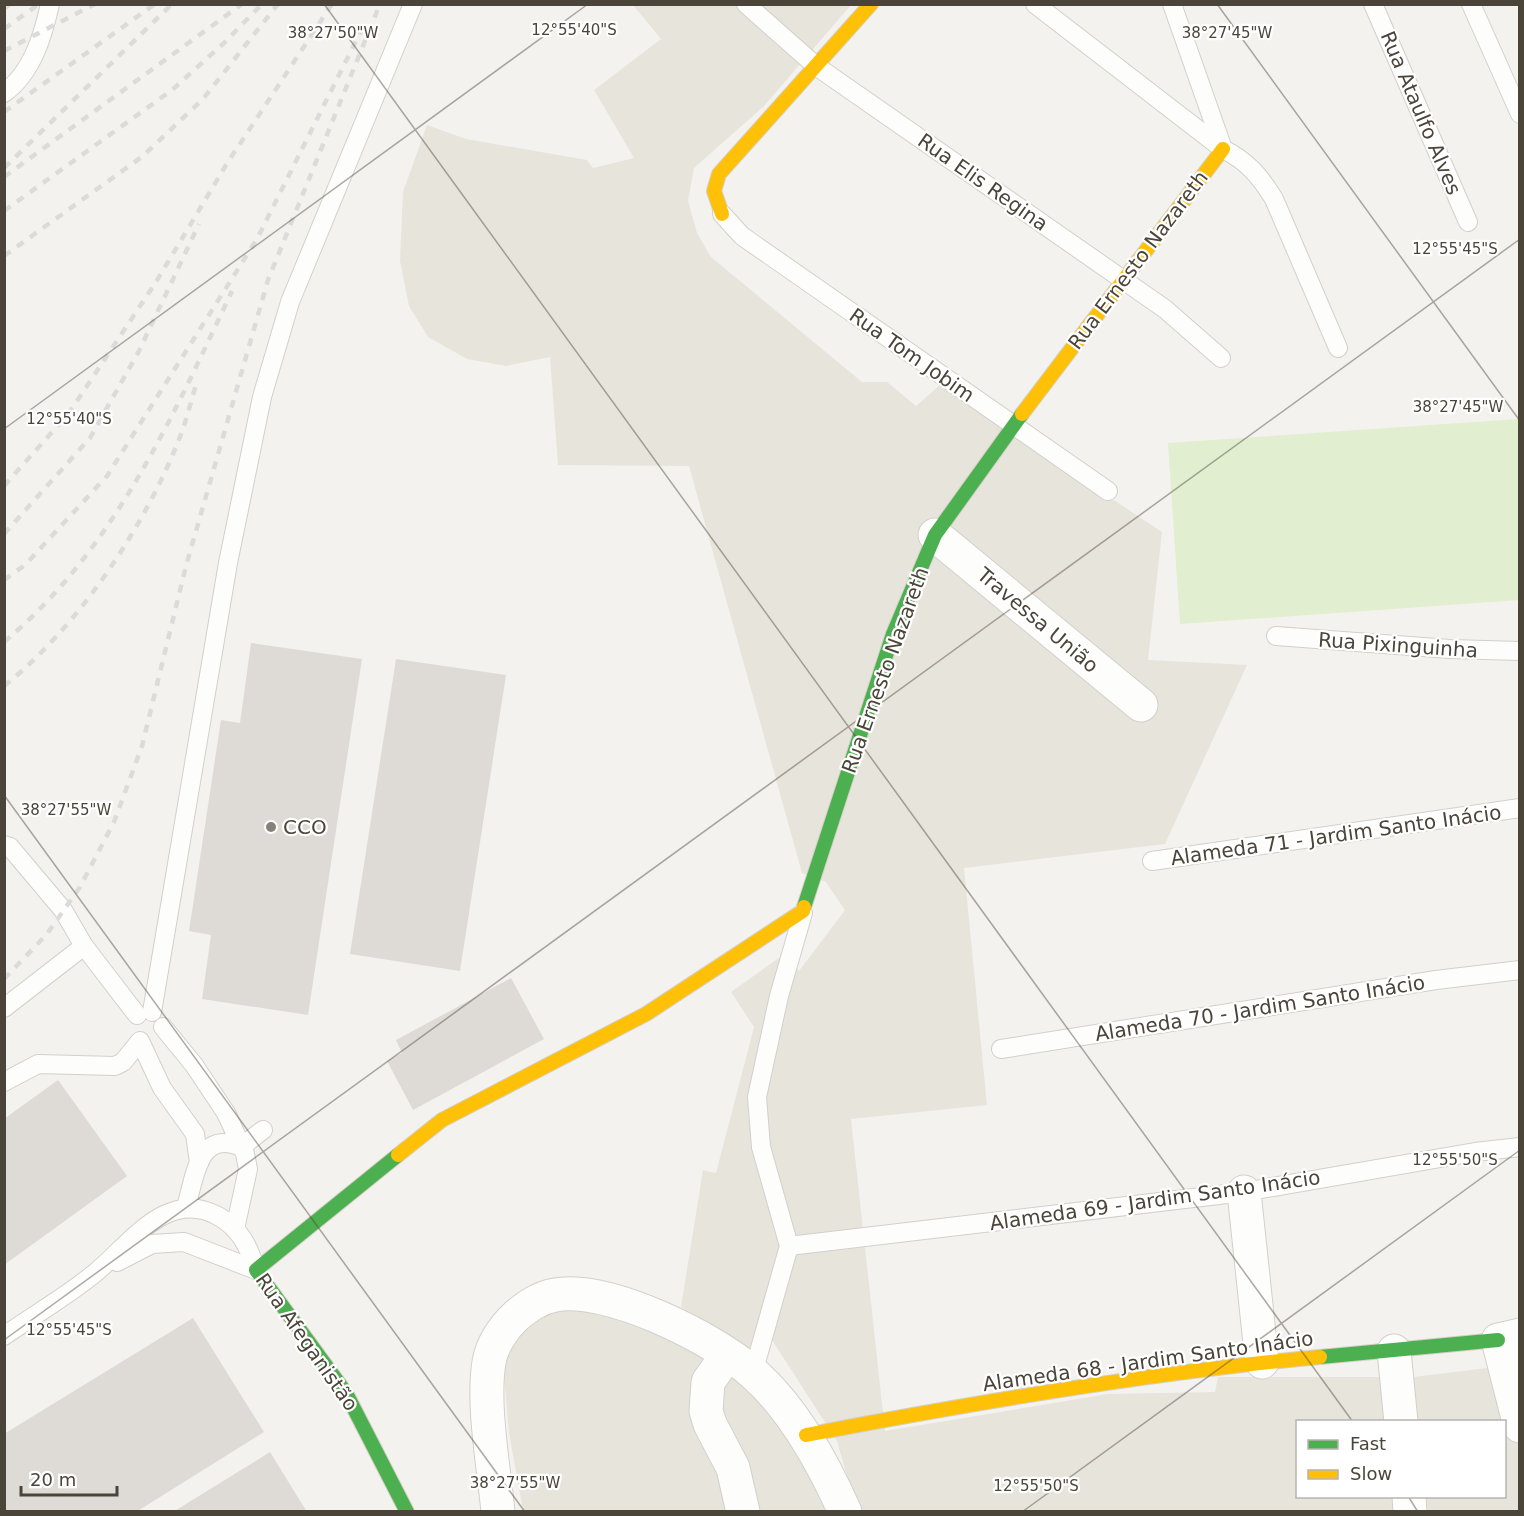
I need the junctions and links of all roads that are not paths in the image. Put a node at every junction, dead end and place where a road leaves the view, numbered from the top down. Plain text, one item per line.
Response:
1 (50, 4) edge
2 (413, 4) edge
3 (746, 4) edge
4 (871, 4) edge
5 (1035, 4) edge
6 (1172, 4) edge
7 (1373, 4) edge
8 (1471, 4) edge
9 (816, 66) junction
10 (4, 93) edge
11 (1520, 114) edge
12 (1223, 149) junction
13 (722, 214) joint
14 (1468, 222) dead end
15 (1122, 280) junction
16 (1338, 348) dead end
17 (1221, 358) dead end
18 (1013, 426) junction
19 (1108, 490) dead end
20 (935, 535) junction
21 (1276, 636) dead end
22 (1520, 651) edge
23 (1141, 705) dead end
24 (1520, 808) edge
25 (4, 845) edge
26 (1152, 861) dead end
27 (803, 911) junction
28 (84, 946) junction
29 (1520, 970) edge
30 (4, 1008) edge
31 (144, 1014) junction
32 (163, 1027) junction
33 (140, 1041) junction
34 (1001, 1049) dead end
35 (4, 1082) edge
36 (263, 1130) dead end
37 (241, 1147) junction
38 (1520, 1147) edge
39 (199, 1162) junction
40 (1244, 1192) junction
41 (186, 1207) junction
42 (236, 1229) junction
43 (789, 1246) junction
44 (256, 1270) junction
45 (94, 1273) junction
46 (4, 1335) edge
47 (1509, 1337) edge
48 (1394, 1351) junction
49 (727, 1355) junction
50 (1262, 1362) junction
51 (753, 1373) junction
52 (1401, 1420) edge
53 (1520, 1426) edge
54 (806, 1435) junction
55 (407, 1512) edge
56 (498, 1512) edge
57 (742, 1512) edge
58 (845, 1512) edge

1 - 10 lane
2 - 31 lane
3 - 9 lane, Rua Elis Regina
4 - 9 street
5 - 12 lane
6 - 12 lane
7 - 14 lane, Rua Ataulfo Alves
8 - 11 lane
9 - 13 street
9 - 15 lane, Rua Elis Regina
12 - 15 street, Rua Ernesto Nazareth
12 - 16 lane
13 - 18 lane, Rua Tom Jobim
15 - 17 lane, Rua Elis Regina
15 - 18 street, Rua Ernesto Nazareth
18 - 19 lane, Rua Tom Jobim
18 - 20 street, Rua Ernesto Nazareth
20 - 23 street, Travessa União
20 - 27 street, Rua Ernesto Nazareth
21 - 22 lane, Rua Pixinguinha
24 - 26 lane, Alameda 71 - Jardim Santo Inácio
25 - 28 lane
27 - 43 lane, Rua Ernesto Nazareth
27 - 44 street
28 - 30 lane
28 - 31 lane
29 - 34 lane, Alameda 70 - Jardim Santo Inácio
31 - 32 lane
31 - 33 lane
32 - 33 lane
32 - 37 lane
33 - 35 lane
33 - 39 lane
36 - 37 lane
37 - 39 lane
37 - 42 lane
38 - 40 lane, Alameda 69 - Jardim Santo Inácio
39 - 41 lane
40 - 43 lane, Alameda 69 - Jardim Santo Inácio
40 - 50 street
41 - 42 lane, Rua Afeganistão
41 - 45 lane
42 - 44 lane, Rua Afeganistão
43 - 51 lane
44 - 45 lane
44 - 55 street, Rua Afeganistão
45 - 46 lane
47 - 48 street, Alameda 68 - Jardim Santo Inácio
47 - 53 street
48 - 50 street, Alameda 68 - Jardim Santo Inácio
48 - 52 street
49 - 51 street
49 - 56 street
49 - 57 street
50 - 54 street, Alameda 68 - Jardim Santo Inácio
51 - 54 street
54 - 58 street

